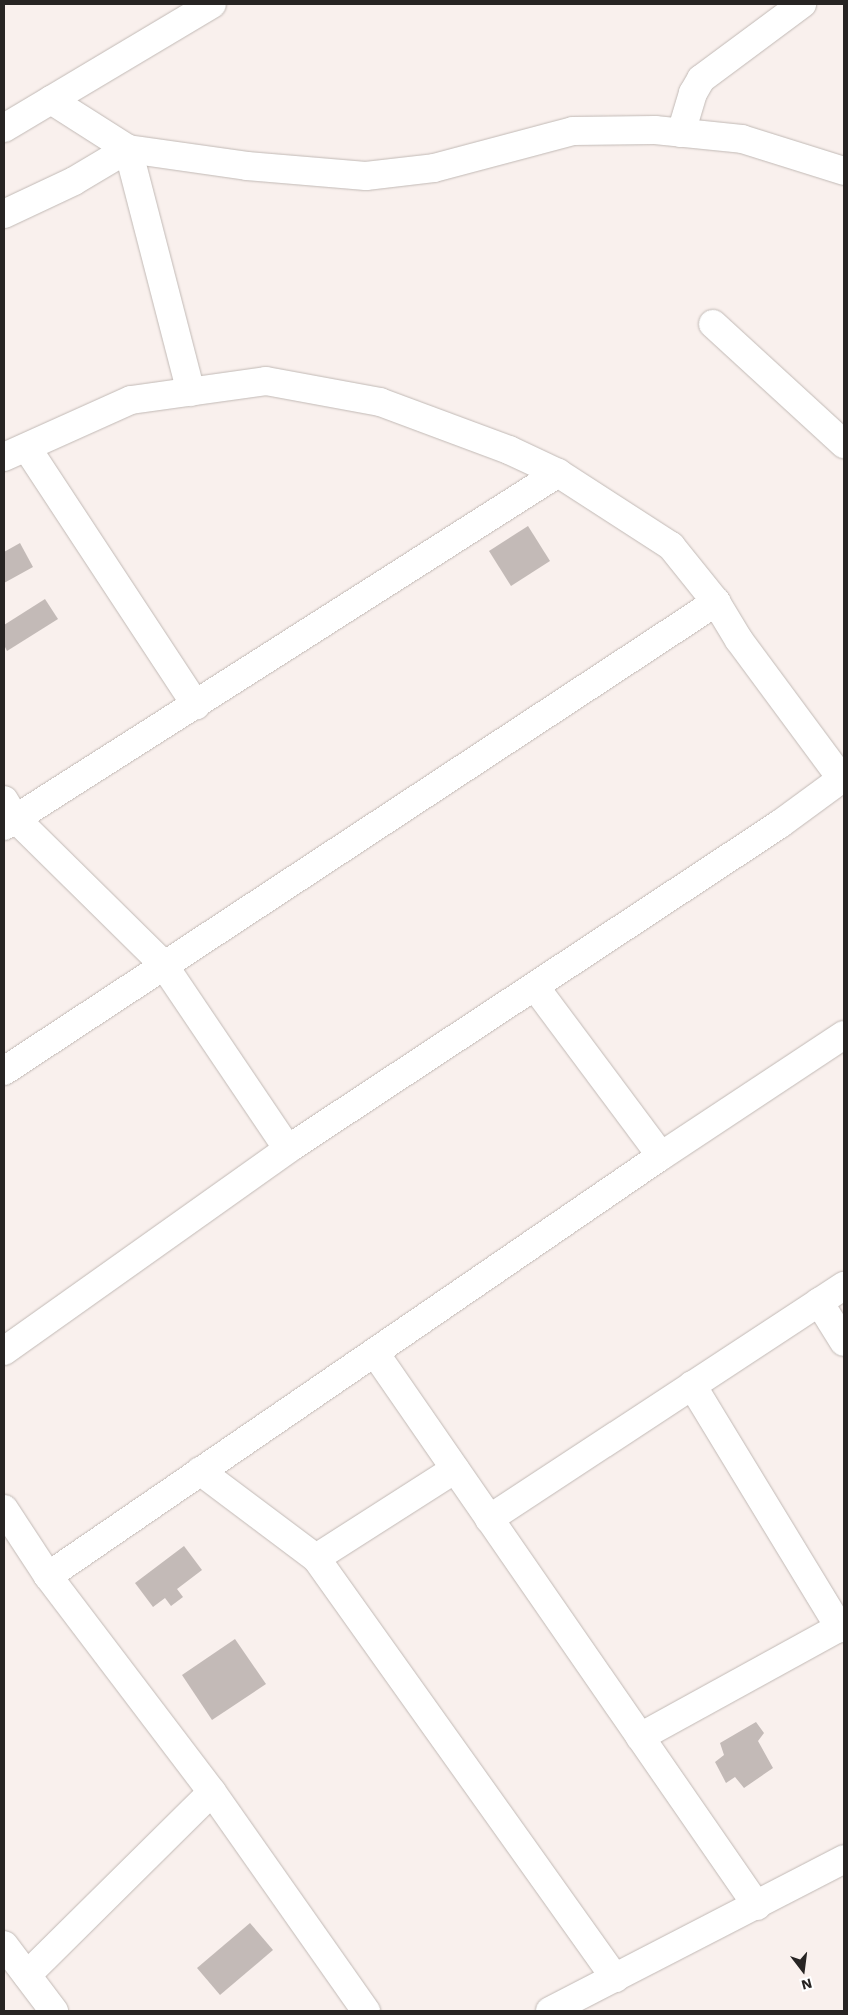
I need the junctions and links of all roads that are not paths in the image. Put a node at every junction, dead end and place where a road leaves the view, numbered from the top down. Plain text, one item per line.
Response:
1 (212, 4) edge
2 (802, 4) edge
3 (51, 100) junction
4 (4, 128) edge
5 (681, 133) junction
6 (128, 149) junction
7 (844, 171) edge
8 (4, 214) edge
9 (713, 324) dead end
10 (191, 392) junction
11 (844, 444) edge
12 (15, 453) edge
13 (558, 473) junction
14 (716, 602) junction
15 (196, 705) junction
16 (843, 778) edge
17 (8, 815) edge
18 (163, 964) junction
19 (536, 988) junction
20 (844, 1035) edge
21 (4, 1071) edge
22 (288, 1149) junction
23 (661, 1156) junction
24 (844, 1286) edge
25 (819, 1302) junction
26 (844, 1342) edge
27 (4, 1351) edge
28 (374, 1353) junction
29 (692, 1386) junction
30 (455, 1469) junction
31 (200, 1471) junction
32 (4, 1509) edge
33 (490, 1519) junction
34 (316, 1558) junction
35 (48, 1576) junction
36 (842, 1626) edge
37 (640, 1737) junction
38 (212, 1792) junction
39 (844, 1859) edge
40 (757, 1906) junction
41 (4, 1945) edge
42 (27, 1975) junction
43 (615, 1978) junction
44 (54, 2011) edge
45 (366, 2011) edge
46 (550, 2011) edge

1 - 3 street
2 - 5 street
3 - 4 street
3 - 6 street
5 - 6 street
5 - 7 street
6 - 8 street
6 - 10 street
9 - 11 street
10 - 12 street
10 - 13 street
12 - 15 street
13 - 14 street
13 - 15 street
14 - 16 street
14 - 18 street
15 - 17 street
16 - 19 street
17 - 18 street
18 - 21 street
18 - 22 street
19 - 22 street
19 - 23 street
20 - 23 street
22 - 27 street
23 - 28 street
24 - 25 street
25 - 26 street
25 - 29 street
28 - 30 street
28 - 31 street
29 - 33 street
29 - 36 street
30 - 33 street
30 - 34 street
31 - 34 street
31 - 35 street
32 - 35 street
33 - 37 street
34 - 43 street
35 - 38 street
36 - 37 street
37 - 40 street
38 - 42 street
38 - 45 street
39 - 40 street
40 - 43 street
41 - 42 street
42 - 44 street
43 - 46 street

